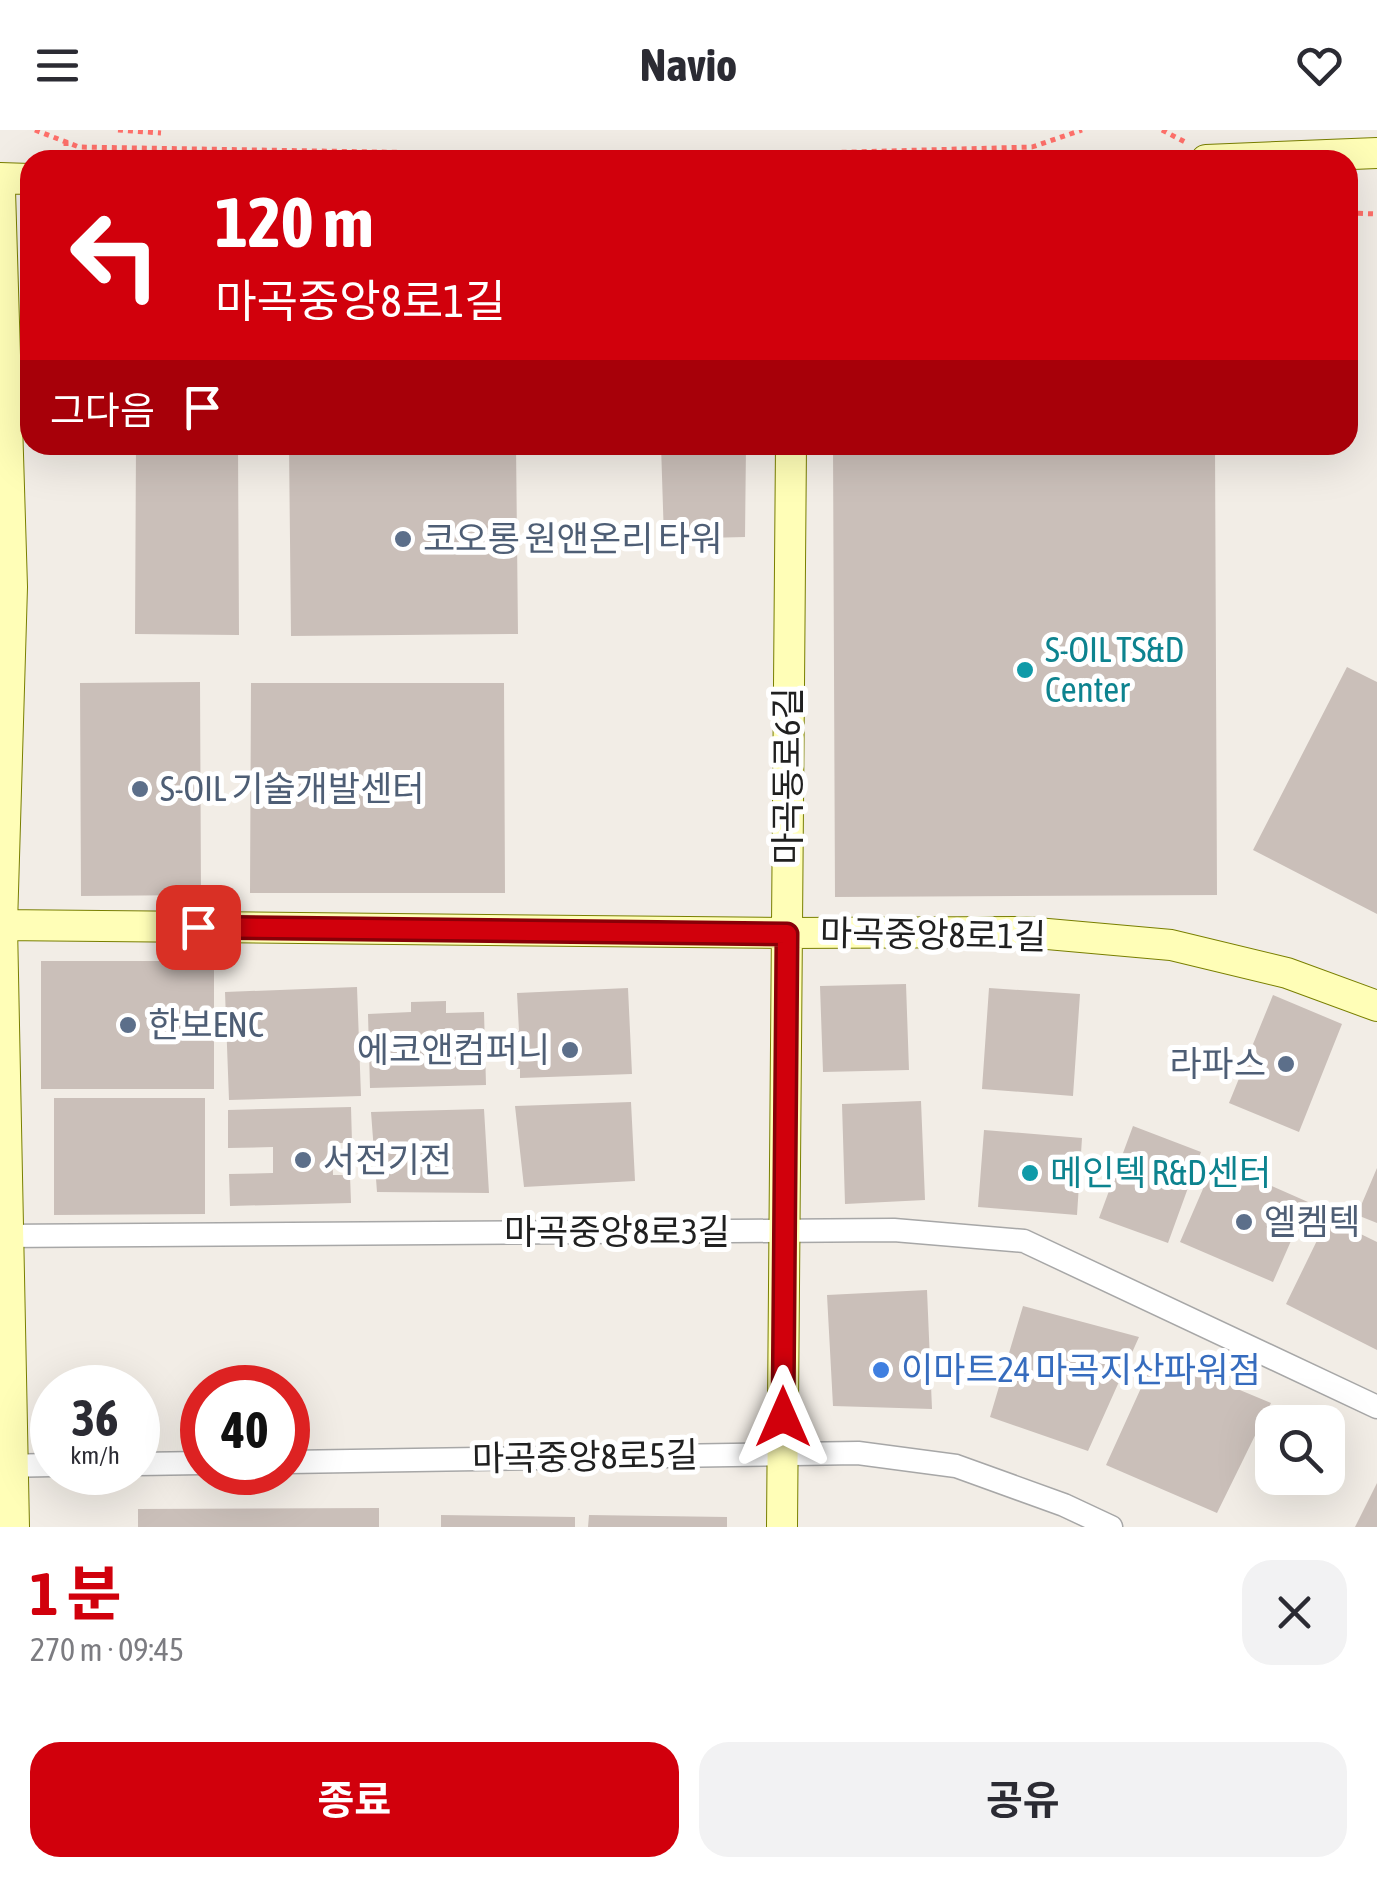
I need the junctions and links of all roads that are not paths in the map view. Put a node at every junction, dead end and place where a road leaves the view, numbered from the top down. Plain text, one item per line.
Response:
1 (0, 190) edge
2 (791, 455) edge
3 (1, 925) edge
4 (787, 934) junction
5 (1377, 1006) edge
6 (784, 1231) junction
7 (5, 1236) edge
8 (1377, 1407) edge
9 (783, 1454) junction
10 (310, 1462) edge
11 (7, 1466) edge
12 (14, 1527) edge
13 (782, 1527) edge
14 (1110, 1527) edge

1 - 3 street
2 - 4 street, 마곡동로6길
3 - 4 street, 마곡중앙8로1길
3 - 7 street
4 - 5 street, 마곡중앙8로1길
4 - 6 street, 마곡동로6길
6 - 7 street, 마곡중앙8로3길
6 - 8 street, 마곡중앙8로3길
6 - 9 street, 마곡동로6길
7 - 11 street
9 - 10 street, 마곡중앙8로5길
9 - 13 street, 마곡동로6길
9 - 14 street, 마곡중앙8로5길
11 - 12 street

